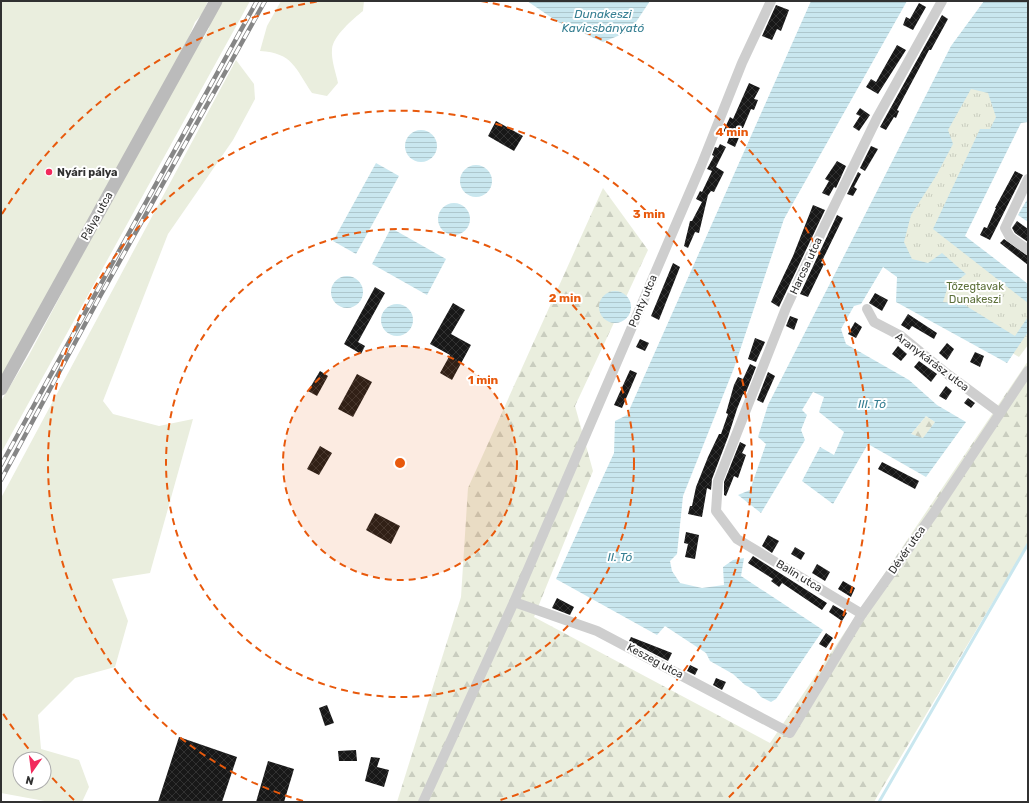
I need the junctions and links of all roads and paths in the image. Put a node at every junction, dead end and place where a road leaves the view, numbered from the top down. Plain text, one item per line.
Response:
1 (216, 1) edge
2 (772, 1) edge
3 (942, 1) edge
4 (1028, 179) edge
5 (1028, 250) edge
6 (867, 309) dead end
7 (1028, 370) edge
8 (1, 389) edge
9 (1000, 413) junction
10 (737, 539) joint
11 (514, 602) junction
12 (862, 614) junction
13 (790, 733) joint
14 (423, 802) edge

1 - 8 street, Pálya utca
2 - 11 street, Ponty utca
3 - 10 street, Harcsa utca
4 - 5 street
6 - 9 street, Aranykárász utca
7 - 9 street, Dévér utca
9 - 12 street, Dévér utca
10 - 12 street, Balin utca
11 - 13 street, Keszeg utca
11 - 14 street, Ponty utca
12 - 13 street, Dévér utca

